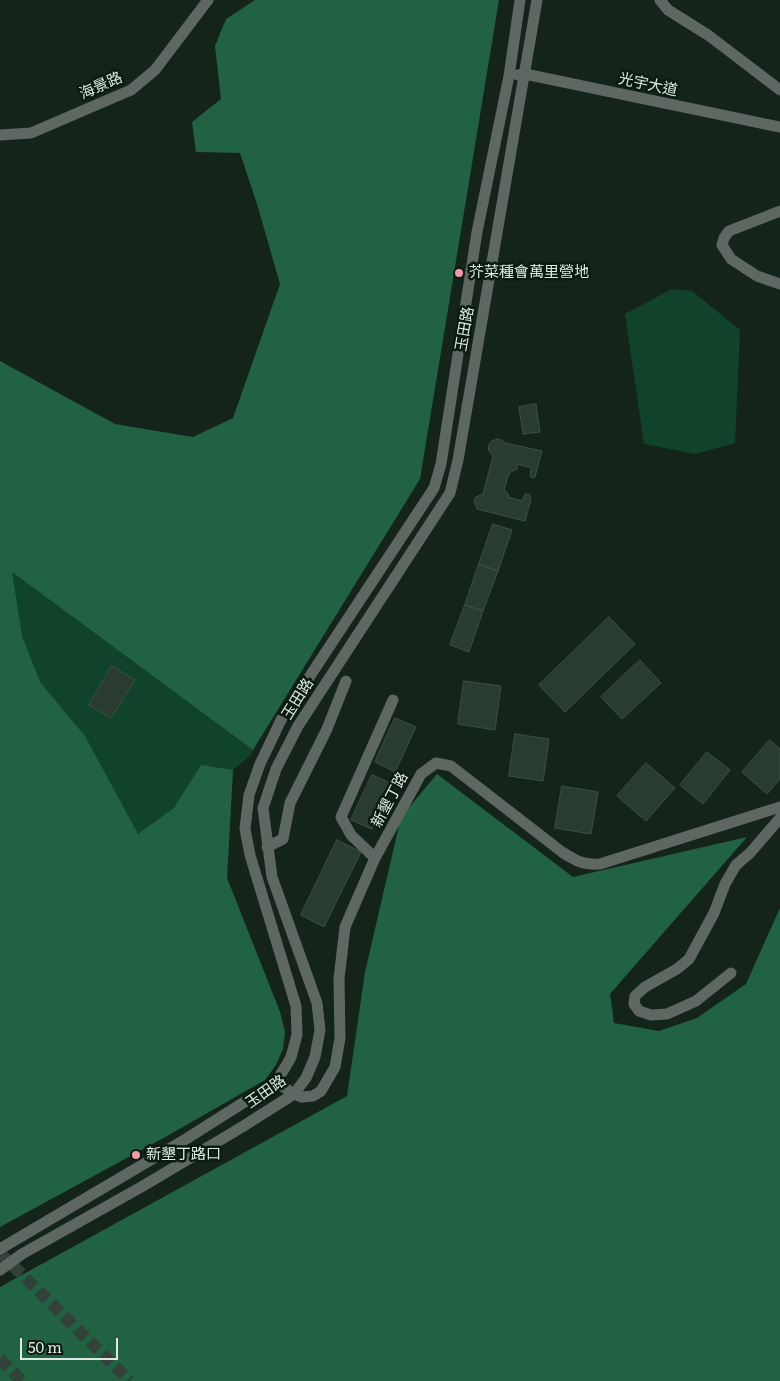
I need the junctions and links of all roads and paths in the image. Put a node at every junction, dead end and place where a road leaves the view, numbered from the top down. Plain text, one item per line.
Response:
1 (208, 0) edge
2 (520, 0) edge
3 (537, 0) edge
4 (660, 0) edge
5 (525, 74) junction
6 (509, 76) junction
7 (780, 90) edge
8 (780, 127) edge
9 (0, 135) edge
10 (780, 211) edge
11 (780, 284) edge
12 (346, 681) dead end
13 (393, 700) dead end
14 (780, 807) edge
15 (780, 818) edge
16 (267, 847) junction
17 (376, 858) junction
18 (731, 973) dead end
19 (276, 1082) junction
20 (294, 1094) junction
21 (0, 1250) edge
22 (0, 1270) edge

1 - 9 street, 海景路
2 - 6 street, 玉田路
3 - 5 street, 玉田路
4 - 7 street
5 - 6 street, 光宇大道
5 - 8 street, 光宇大道
5 - 16 street, 玉田路
6 - 19 street, 玉田路
10 - 11 street
12 - 16 street
13 - 17 street
14 - 17 street, 新墾丁路
15 - 18 street
16 - 20 street, 玉田路
17 - 20 street, 新墾丁路
19 - 20 street
19 - 21 street, 玉田路
20 - 22 street, 玉田路

